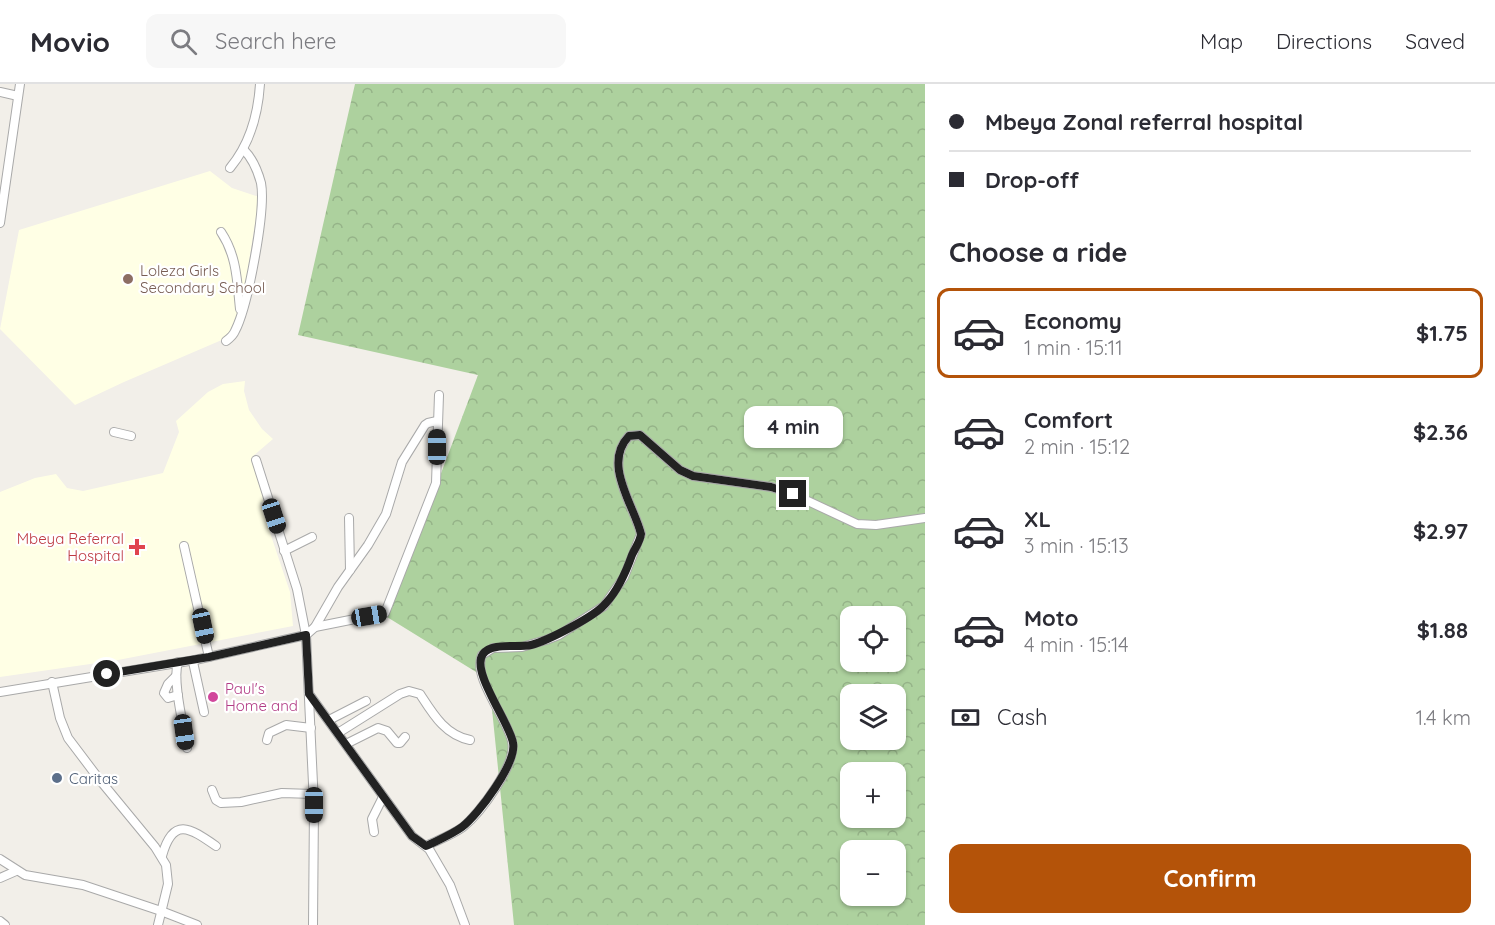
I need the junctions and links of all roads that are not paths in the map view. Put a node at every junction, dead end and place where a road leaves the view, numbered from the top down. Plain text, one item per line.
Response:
1 (20, 84) edge
2 (260, 84) edge
3 (0, 92) edge
4 (18, 96) junction
5 (244, 150) junction
6 (230, 168) dead end
7 (0, 218) edge
8 (221, 232) dead end
9 (241, 315) junction
10 (226, 341) dead end
11 (439, 395) dead end
12 (438, 421) junction
13 (114, 432) dead end
14 (131, 436) dead end
15 (256, 460) dead end
16 (349, 518) dead end
17 (925, 518) edge
18 (312, 537) dead end
19 (184, 546) dead end
20 (284, 551) junction
21 (350, 570) junction
22 (315, 627) junction
23 (306, 635) junction
24 (209, 657) junction
25 (195, 660) junction
26 (178, 662) junction
27 (176, 676) junction
28 (52, 682) junction
29 (0, 692) edge
30 (309, 694) junction
31 (178, 695) junction
32 (366, 701) dead end
33 (204, 712) dead end
34 (327, 717) junction
35 (311, 727) junction
36 (338, 733) junction
37 (405, 737) dead end
38 (267, 740) dead end
39 (470, 740) dead end
40 (346, 744) junction
41 (187, 748) dead end
42 (212, 790) dead end
43 (313, 794) junction
44 (383, 797) junction
45 (374, 832) dead end
46 (216, 846) dead end
47 (426, 846) junction
48 (162, 856) junction
49 (0, 859) edge
50 (16, 871) junction
51 (0, 878) edge
52 (161, 910) junction
53 (0, 921) edge
54 (5, 925) edge
55 (158, 925) edge
56 (197, 925) edge
57 (314, 925) edge
58 (465, 925) edge

1 - 4 street
2 - 5 street
3 - 4 street
4 - 7 street
5 - 6 street
5 - 9 street
8 - 9 street
9 - 10 street
11 - 12 street
12 - 21 street
12 - 22 street
13 - 14 street
15 - 20 street
16 - 21 street
17 - 47 street
18 - 20 street
19 - 24 street
20 - 23 street
21 - 22 street
22 - 23 street
23 - 24 street
23 - 30 street
24 - 25 street
25 - 26 street
25 - 33 street
26 - 27 street
26 - 28 street
27 - 31 street
27 - 31 street
28 - 29 street
28 - 48 street
30 - 34 street
30 - 35 street
31 - 41 street
32 - 34 street
34 - 35 street
34 - 36 street
35 - 38 street
35 - 43 street
36 - 39 street
36 - 40 street
37 - 40 street
40 - 44 street
42 - 43 street
43 - 57 street
44 - 45 street
44 - 47 street
46 - 48 street
47 - 58 street
48 - 52 street
49 - 50 street
50 - 51 street
50 - 52 street
52 - 55 street
52 - 56 street
53 - 54 street

